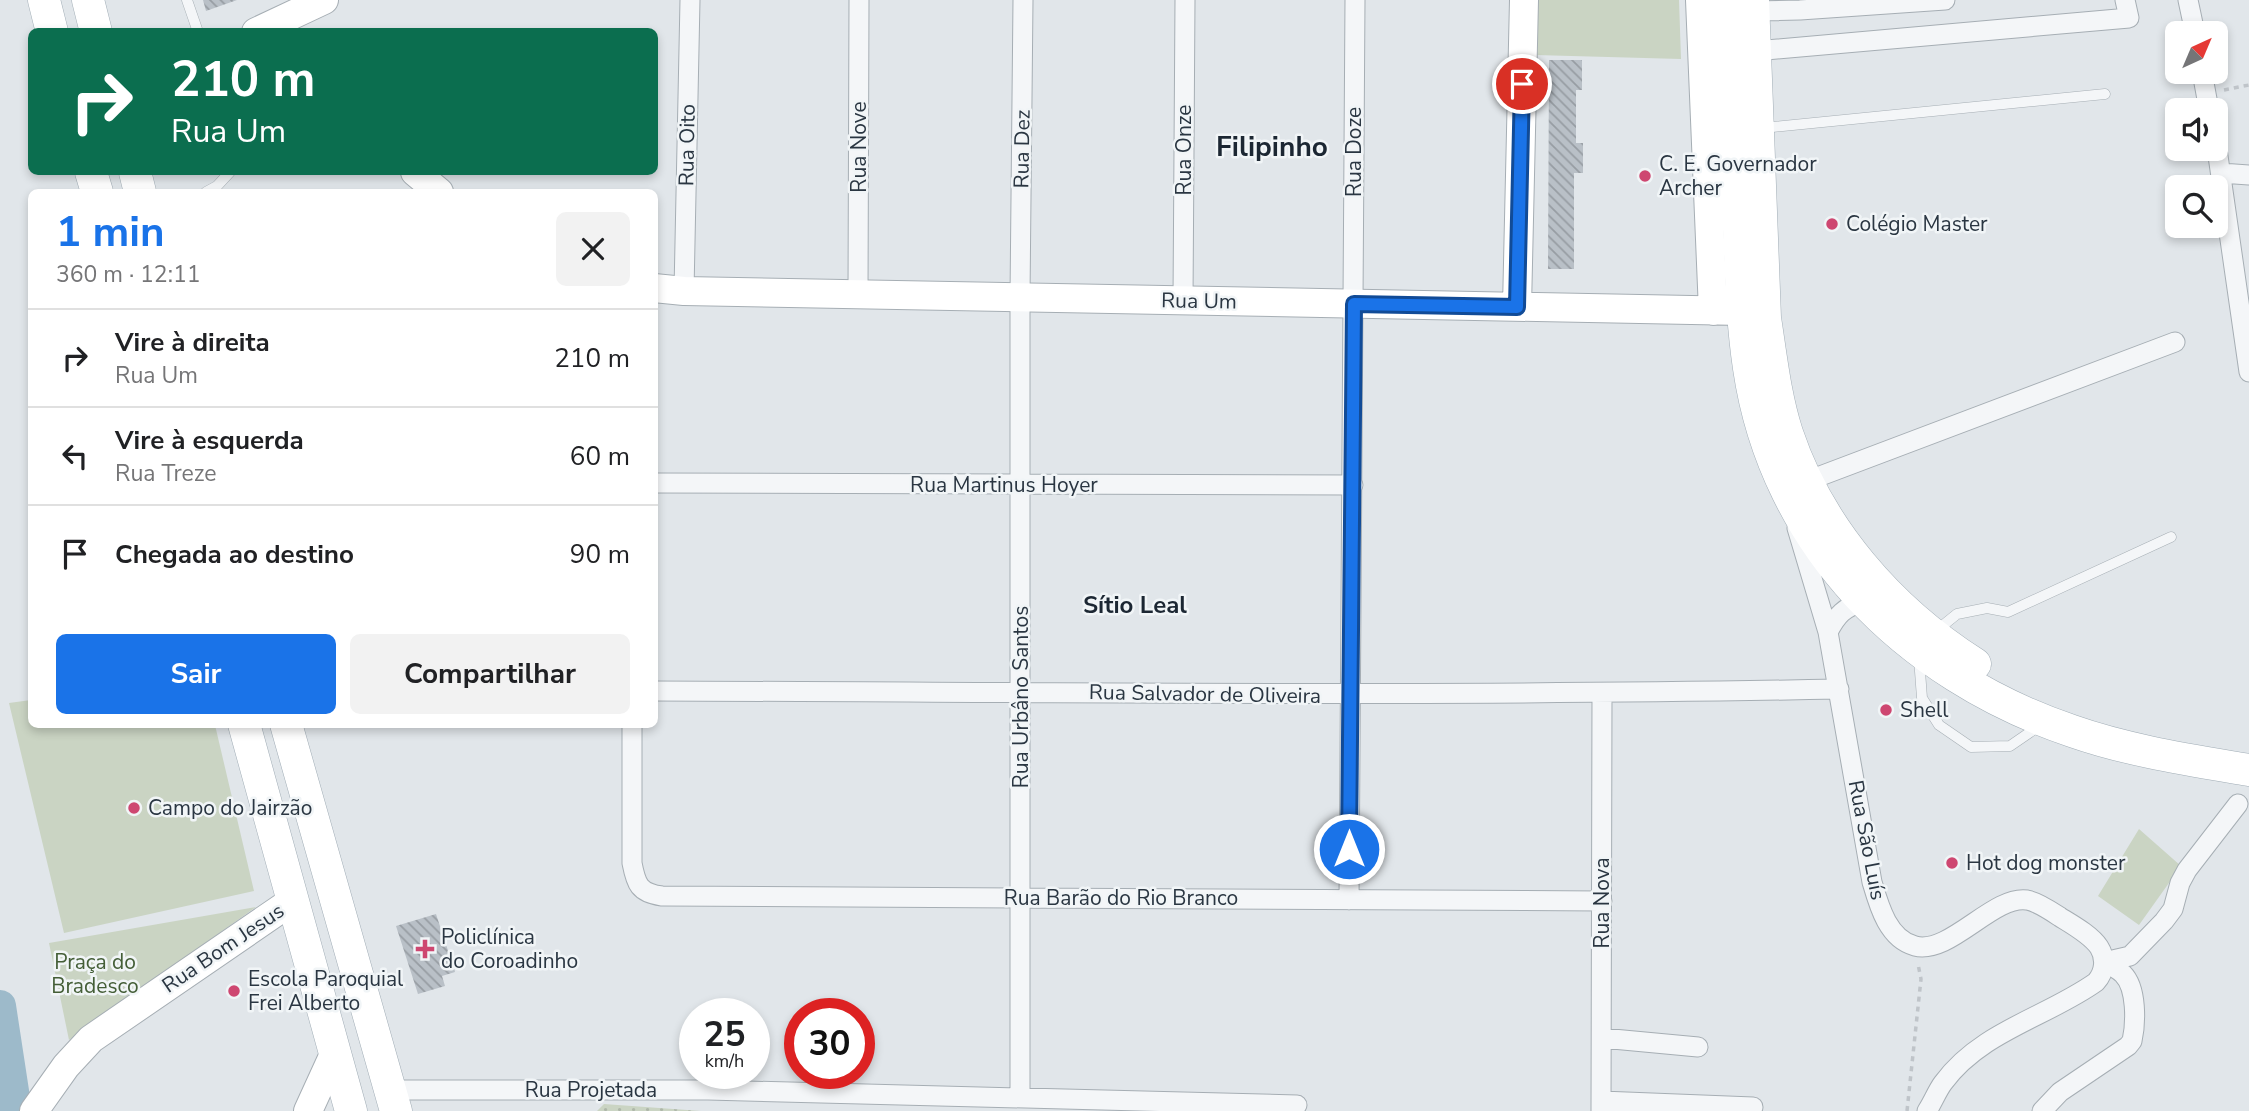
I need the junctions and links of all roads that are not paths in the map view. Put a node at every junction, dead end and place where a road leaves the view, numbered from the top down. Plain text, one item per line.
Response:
1 (44, 0) edge
2 (88, 0) edge
3 (187, 0) edge
4 (324, 0) edge
5 (690, 0) edge
6 (859, 0) edge
7 (1023, 0) edge
8 (1185, 0) edge
9 (1355, 0) edge
10 (1524, 0) edge
11 (1700, 0) edge
12 (1945, 0) edge
13 (2125, 0) edge
14 (2188, 0) edge
15 (1744, 4) edge
16 (2192, 21) edge
17 (51, 28) edge
18 (95, 28) edge
19 (197, 28) edge
20 (270, 28) edge
21 (1755, 51) junction
22 (2105, 94) dead end
23 (1758, 128) junction
24 (2219, 161) edge
25 (2221, 173) junction
26 (419, 175) edge
27 (2249, 175) edge
28 (435, 189) edge
29 (658, 288) edge
30 (684, 291) junction
31 (858, 294) junction
32 (1020, 297) junction
33 (1183, 300) junction
34 (1354, 304) junction
35 (1517, 307) junction
36 (1728, 311) junction
37 (2175, 342) dead end
38 (2249, 372) edge
39 (658, 483) edge
40 (1796, 484) junction
41 (1022, 485) junction
42 (1353, 485) junction
43 (2171, 537) dead end
44 (1863, 602) junction
45 (1828, 632) junction
46 (1925, 642) junction
47 (1839, 689) junction
48 (658, 691) edge
49 (1020, 692) junction
50 (1602, 694) junction
51 (1349, 695) junction
52 (2045, 721) junction
53 (287, 728) edge
54 (632, 728) edge
55 (247, 734) edge
56 (2249, 748) edge
57 (2249, 770) edge
58 (2238, 804) dead end
59 (312, 819) junction
60 (1021, 898) junction
61 (1349, 900) junction
62 (292, 901) junction
63 (1602, 901) junction
64 (2104, 962) junction
65 (372, 1030) junction
66 (1602, 1038) junction
67 (1698, 1046) dead end
68 (335, 1052) junction
69 (1020, 1096) junction
70 (392, 1100) edge
71 (1601, 1106) edge
72 (1753, 1107) dead end
73 (1303, 1108) edge
74 (34, 1111) edge
75 (308, 1111) edge
76 (351, 1111) edge
77 (1927, 1111) edge
78 (2042, 1111) edge

1 - 17 main road
2 - 18 main road
3 - 19 lane
4 - 20 main road
5 - 30 street, Rua Oito
6 - 31 street, Rua Nove
7 - 32 street, Rua Dez
8 - 33 street, Rua Onze
9 - 34 street, Rua Doze
10 - 35 main road
11 - 36 main road
12 - 15 street
13 - 21 street
14 - 16 street
15 - 21 main road
15 - 36 main road
21 - 23 main road
22 - 23 lane
23 - 40 main road
24 - 25 street
25 - 27 street
25 - 38 street
26 - 28 main road
29 - 30 main road, Rua Um
30 - 31 main road, Rua Um
31 - 32 main road, Rua Um
32 - 33 main road, Rua Um
32 - 41 street, Rua Urbâno Santos
33 - 34 main road, Rua Um
34 - 35 main road, Rua Um
34 - 42 street, Rua Doze
35 - 36 main road, Rua Um
36 - 40 main road
37 - 40 street
39 - 41 street, Rua Martinus Hoyer
40 - 44 main road
40 - 45 street, Rua São Luís
40 - 46 main road
41 - 42 street, Rua Martinus Hoyer
41 - 49 street, Rua Urbâno Santos
42 - 51 street, Rua Doze
43 - 46 lane
44 - 45 street
44 - 46 main road
45 - 47 street, Rua São Luís
46 - 52 main road
46 - 52 lane
46 - 56 main road
47 - 50 street, Rua Salvador de Oliveira
47 - 64 street, Rua São Luís
48 - 49 street, Rua Salvador de Oliveira
49 - 51 street, Rua Salvador de Oliveira
49 - 60 street, Rua Urbâno Santos
50 - 51 street, Rua Salvador de Oliveira
50 - 63 street, Rua Nova
51 - 61 street, Rua Doze
52 - 57 main road
53 - 59 main road
54 - 60 street, Rua Barão do Rio Branco
55 - 59 main road
55 - 62 main road
58 - 64 street
59 - 65 main road
60 - 61 street, Rua Barão do Rio Branco
60 - 69 street, Rua Urbâno Santos
61 - 63 street, Rua Barão do Rio Branco
62 - 65 main road
62 - 68 main road
62 - 74 main road, Rua Bom Jesus
63 - 66 street, Rua Nova
64 - 77 street
64 - 78 street, Rua São Luís
65 - 70 main road
66 - 67 street
66 - 71 street, Rua Nova
68 - 75 main road
68 - 76 main road
69 - 70 street, Rua Projetada
69 - 73 street, Rua Projetada
71 - 72 street

